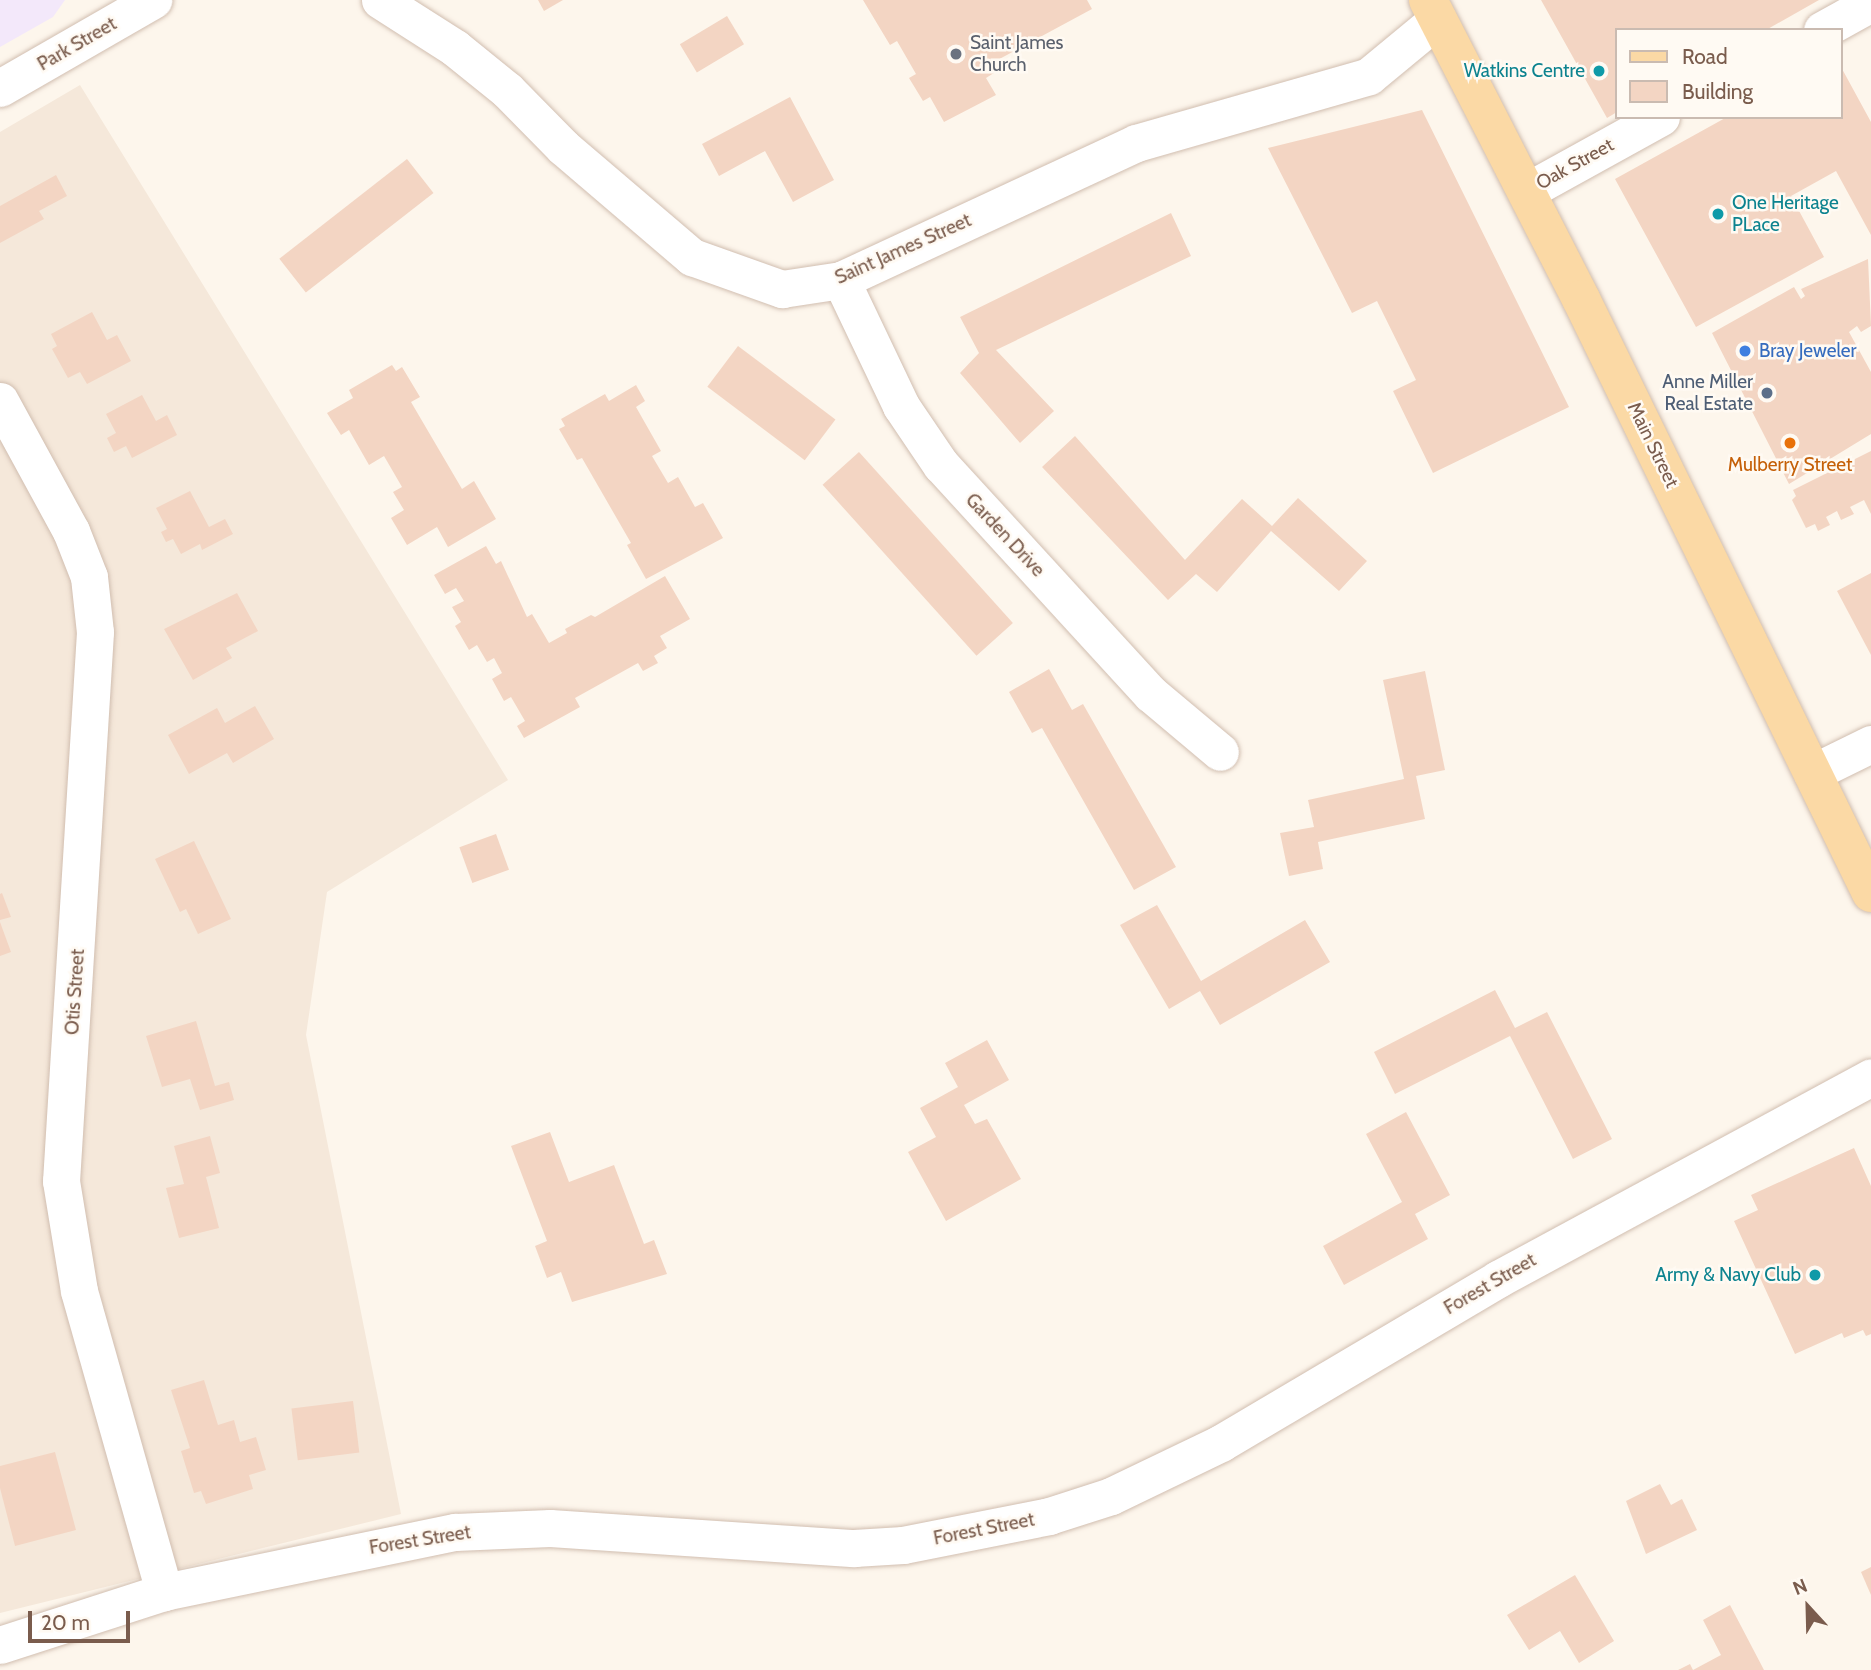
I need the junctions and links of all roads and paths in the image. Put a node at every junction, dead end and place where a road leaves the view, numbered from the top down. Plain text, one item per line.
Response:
1 (153, 0) edge
2 (380, 0) edge
3 (1871, 3) edge
4 (116, 9) edge
5 (1433, 9) edge
6 (1826, 28) edge
7 (0, 88) edge
8 (1657, 119) edge
9 (1527, 191) junction
10 (841, 279) junction
11 (0, 401) edge
12 (1871, 744) edge
13 (1220, 752) dead end
14 (1812, 773) junction
15 (1871, 893) edge
16 (1871, 1077) edge
17 (164, 1592) junction
18 (0, 1645) edge

1 - 4 street, Park Street
2 - 10 street, Saint James Street
3 - 6 street
4 - 7 street, Park Street
5 - 9 main road, Main Street
5 - 10 street, Saint James Street
8 - 9 street, Oak Street
9 - 14 main road, Main Street
10 - 13 street, Garden Drive
11 - 17 street, Otis Street
12 - 14 street
14 - 15 main road, Main Street
16 - 17 street, Forest Street
17 - 18 street, Forest Street

